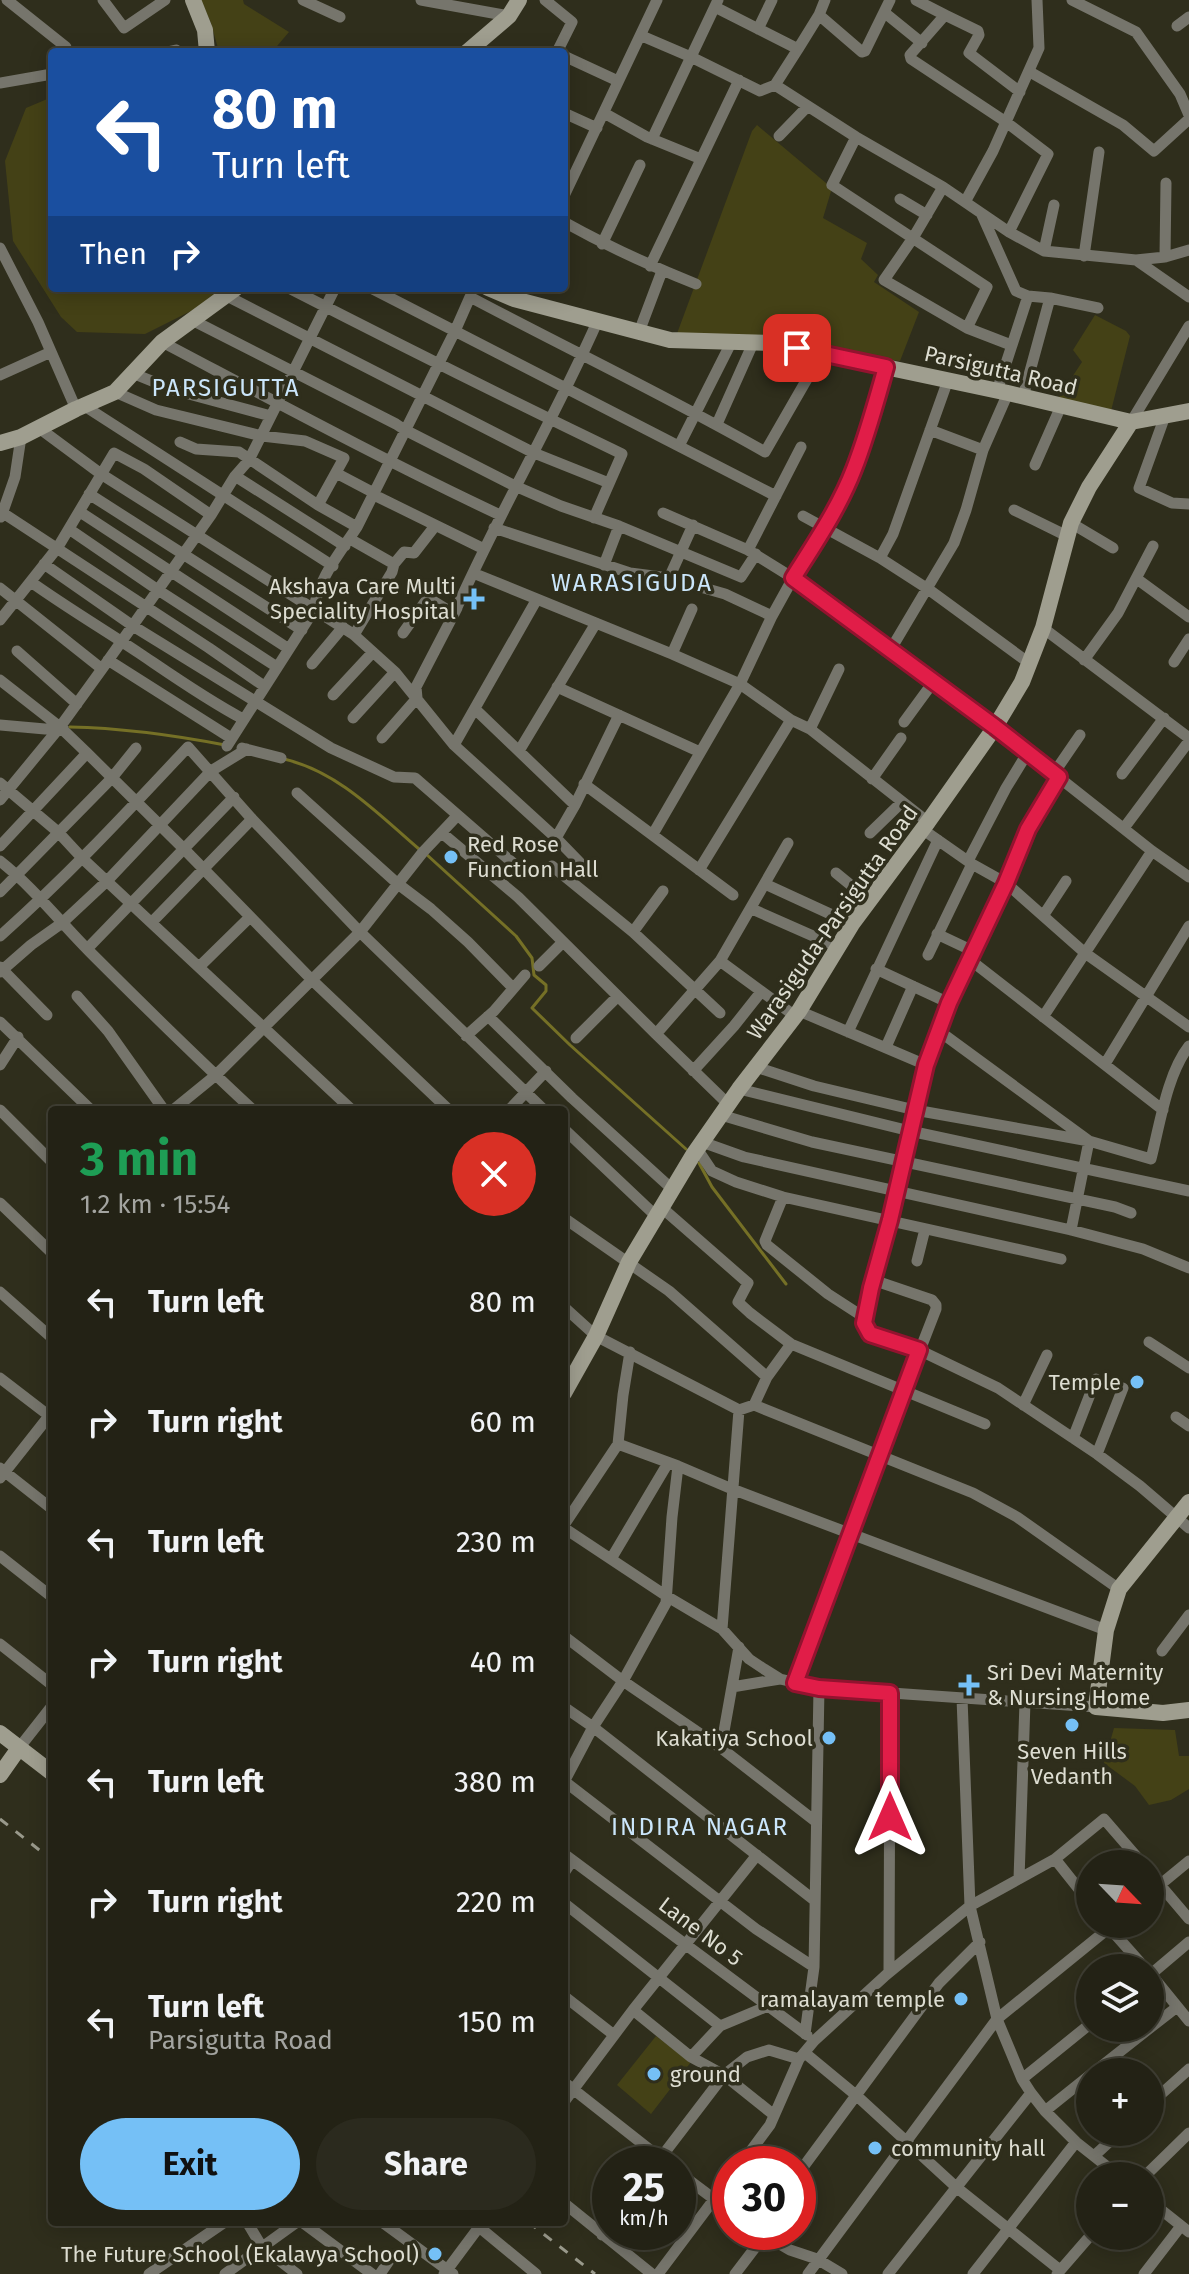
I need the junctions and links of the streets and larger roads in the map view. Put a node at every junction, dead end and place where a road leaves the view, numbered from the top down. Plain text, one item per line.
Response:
1 (7, 0) edge
2 (103, 0) edge
3 (165, 0) edge
4 (193, 0) edge
5 (421, 0) edge
6 (519, 0) edge
7 (545, 0) edge
8 (657, 0) edge
9 (772, 0) edge
10 (825, 0) edge
11 (890, 0) edge
12 (916, 0) edge
13 (1072, 0) edge
14 (310, 1) edge
15 (1034, 2) edge
16 (716, 3) edge
17 (22, 4) edge
18 (150, 4) edge
19 (885, 13) junction
20 (819, 15) junction
21 (945, 15) junction
22 (509, 16) junction
23 (340, 17) dead end
24 (1189, 17) edge
25 (1177, 26) dead end
26 (758, 29) junction
27 (642, 36) junction
28 (922, 43) junction
29 (66, 47) dead end
30 (207, 48) edge
31 (472, 48) edge
32 (559, 48) edge
33 (798, 49) junction
34 (691, 57) junction
35 (568, 58) edge
36 (1030, 72) junction
37 (48, 75) edge
38 (739, 80) junction
39 (618, 81) junction
40 (0, 83) edge
41 (775, 85) junction
42 (1020, 92) junction
43 (1185, 92) edge
44 (807, 107) junction
45 (604, 113) junction
46 (568, 115) edge
47 (1189, 117) edge
48 (1006, 122) junction
49 (597, 128) junction
50 (779, 136) dead end
51 (856, 137) junction
52 (652, 139) junction
53 (1099, 152) dead end
54 (701, 159) junction
55 (640, 165) dead end
56 (569, 172) edge
57 (1166, 183) dead end
58 (943, 187) junction
59 (900, 199) dead end
60 (965, 202) junction
61 (1054, 205) dead end
62 (981, 214) junction
63 (927, 215) junction
64 (568, 224) edge
65 (1009, 232) junction
66 (913, 238) junction
67 (602, 244) junction
68 (1189, 250) edge
69 (1044, 251) junction
70 (1, 256) edge
71 (1084, 256) junction
72 (1165, 257) junction
73 (1136, 260) junction
74 (656, 268) junction
75 (696, 284) dead end
76 (230, 292) edge
77 (233, 292) edge
78 (297, 292) edge
79 (333, 292) edge
80 (379, 292) edge
81 (517, 294) edge
82 (1028, 296) junction
83 (1189, 297) edge
84 (1050, 298) junction
85 (325, 306) junction
86 (1098, 308) dead end
87 (192, 320) junction
88 (598, 320) junction
89 (1189, 326) edge
90 (967, 328) junction
91 (455, 331) junction
92 (639, 332) junction
93 (309, 338) junction
94 (732, 341) junction
95 (754, 341) junction
96 (162, 342) junction
97 (1011, 345) junction
98 (51, 352) junction
99 (822, 353) junction
100 (582, 356) junction
101 (439, 363) junction
102 (886, 367) junction
103 (293, 371) junction
104 (132, 373) junction
105 (0, 375) edge
106 (948, 380) junction
107 (566, 389) junction
108 (115, 392) junction
109 (257, 393) junction
110 (1009, 394) junction
111 (421, 396) junction
112 (277, 404) junction
113 (1061, 406) junction
114 (81, 408) junction
115 (251, 410) junction
116 (1189, 412) edge
117 (695, 413) junction
118 (271, 416) junction
119 (1165, 416) junction
120 (550, 419) junction
121 (1131, 422) junction
122 (717, 424) junction
123 (39, 428) junction
124 (405, 430) junction
125 (930, 430) junction
126 (262, 436) junction
127 (21, 437) junction
128 (180, 442) dead end
129 (0, 443) edge
130 (679, 446) junction
131 (801, 447) dead end
132 (983, 450) junction
133 (534, 453) junction
134 (249, 460) junction
135 (389, 463) junction
136 (1035, 465) dead end
137 (336, 473) junction
138 (101, 474) junction
139 (235, 476) junction
140 (609, 483) junction
141 (515, 486) junction
142 (89, 494) junction
143 (374, 494) junction
144 (223, 495) junction
145 (776, 496) junction
146 (1189, 504) edge
147 (318, 505) junction
148 (1014, 510) dead end
149 (80, 512) junction
150 (663, 513) dead end
151 (1, 515) edge
152 (211, 515) junction
153 (500, 515) junction
154 (803, 516) dead end
155 (594, 518) junction
156 (693, 525) junction
157 (435, 526) junction
158 (619, 526) junction
159 (357, 527) junction
160 (494, 528) junction
161 (825, 528) junction
162 (69, 529) junction
163 (1069, 529) junction
164 (197, 535) junction
165 (347, 542) junction
166 (1153, 546) dead end
167 (58, 547) junction
168 (1113, 548) dead end
169 (484, 549) junction
170 (681, 552) junction
171 (752, 552) junction
172 (183, 554) junction
173 (880, 558) junction
174 (44, 564) junction
175 (394, 564) junction
176 (604, 565) junction
177 (333, 566) junction
178 (474, 570) junction
179 (171, 572) junction
180 (741, 577) junction
181 (669, 578) junction
182 (793, 578) junction
183 (1137, 579) junction
184 (31, 582) junction
185 (0, 588) edge
186 (928, 589) junction
187 (158, 590) junction
188 (732, 598) junction
189 (537, 599) junction
190 (16, 601) junction
191 (146, 607) junction
192 (692, 609) dead end
193 (314, 610) junction
194 (454, 614) junction
195 (772, 616) junction
196 (1189, 617) edge
197 (0, 620) edge
198 (596, 623) junction
199 (133, 626) junction
200 (343, 627) junction
201 (1043, 628) junction
202 (302, 630) junction
203 (403, 633) dead end
204 (354, 635) junction
205 (1189, 639) edge
206 (121, 642) junction
207 (289, 649) junction
208 (891, 649) junction
209 (17, 651) dead end
210 (373, 652) junction
211 (672, 654) junction
212 (1084, 660) junction
213 (1174, 662) dead end
214 (1029, 663) junction
215 (312, 664) dead end
216 (105, 665) junction
217 (277, 667) junction
218 (839, 669) dead end
219 (395, 672) junction
220 (0, 680) edge
221 (934, 681) junction
222 (740, 684) junction
223 (264, 686) junction
224 (557, 687) junction
225 (333, 695) dead end
226 (417, 698) junction
227 (254, 702) junction
228 (77, 704) junction
229 (475, 709) junction
230 (619, 715) junction
231 (353, 718) dead end
232 (1164, 718) junction
233 (243, 719) junction
234 (791, 720) junction
235 (904, 722) dead end
236 (3, 723) edge
237 (65, 727) junction
238 (995, 727) junction
239 (810, 729) junction
240 (1080, 735) dead end
241 (382, 738) dead end
242 (901, 738) dead end
243 (1189, 739) edge
244 (230, 744) junction
245 (454, 745) junction
246 (136, 748) dead end
247 (247, 749) junction
248 (519, 751) junction
249 (700, 752) junction
250 (1028, 752) junction
251 (87, 753) junction
252 (281, 758) dead end
253 (211, 771) junction
254 (1122, 774) dead end
255 (1057, 775) junction
256 (111, 779) junction
257 (872, 779) junction
258 (584, 784) junction
259 (4, 787) edge
260 (297, 793) dead end
261 (234, 797) junction
262 (899, 798) junction
263 (0, 800) edge
264 (136, 803) junction
265 (575, 805) junction
266 (33, 811) junction
267 (457, 816) junction
268 (252, 819) junction
269 (159, 825) junction
270 (925, 826) junction
271 (1124, 828) junction
272 (58, 832) junction
273 (442, 833) junction
274 (870, 833) dead end
275 (653, 834) junction
276 (556, 838) junction
277 (938, 840) junction
278 (788, 843) dead end
279 (0, 846) edge
280 (184, 849) junction
281 (1152, 851) junction
282 (83, 859) junction
283 (0, 861) edge
284 (970, 862) junction
285 (552, 866) dead end
286 (203, 868) junction
287 (521, 870) dead end
288 (699, 870) junction
289 (589, 872) dead end
290 (836, 873) dead end
291 (18, 875) junction
292 (1189, 877) edge
293 (107, 881) junction
294 (1066, 881) dead end
295 (1006, 883) junction
296 (398, 884) junction
297 (765, 884) junction
298 (663, 891) dead end
299 (0, 892) edge
300 (733, 895) dead end
301 (42, 899) junction
302 (869, 900) junction
303 (131, 903) junction
304 (752, 909) junction
305 (1043, 916) junction
306 (250, 917) junction
307 (152, 922) junction
308 (62, 923) junction
309 (852, 924) junction
310 (1189, 926) edge
311 (360, 932) junction
312 (633, 932) junction
313 (937, 934) junction
314 (0, 936) edge
315 (563, 942) junction
316 (838, 947) junction
317 (87, 949) junction
318 (1085, 953) junction
319 (928, 955) dead end
320 (971, 955) junction
321 (720, 961) junction
322 (539, 966) dead end
323 (199, 967) junction
324 (876, 969) junction
325 (1, 970) edge
326 (525, 975) dead end
327 (312, 980) junction
328 (913, 986) junction
329 (513, 988) junction
330 (695, 989) junction
331 (761, 992) junction
332 (77, 996) dead end
333 (617, 997) junction
334 (1146, 997) junction
335 (949, 1003) junction
336 (720, 1013) dead end
337 (797, 1014) junction
338 (47, 1015) dead end
339 (488, 1016) junction
340 (1043, 1017) junction
341 (0, 1022) edge
342 (1189, 1027) edge
343 (262, 1028) junction
344 (939, 1031) junction
345 (848, 1032) junction
346 (656, 1034) junction
347 (466, 1036) junction
348 (18, 1037) junction
349 (576, 1038) dead end
350 (1189, 1046) edge
351 (886, 1047) junction
352 (1105, 1064) junction
353 (0, 1065) edge
354 (926, 1065) junction
355 (756, 1067) junction
356 (546, 1071) junction
357 (693, 1071) junction
358 (216, 1075) junction
359 (739, 1089) junction
360 (526, 1093) junction
361 (87, 1106) edge
362 (161, 1106) edge
363 (178, 1106) edge
364 (249, 1106) edge
365 (348, 1106) edge
366 (445, 1106) edge
367 (513, 1106) edge
368 (540, 1106) edge
369 (724, 1109) junction
370 (0, 1110) edge
371 (915, 1110) junction
372 (1163, 1110) junction
373 (910, 1131) junction
374 (568, 1132) edge
375 (1089, 1141) junction
376 (700, 1146) junction
377 (48, 1158) edge
378 (903, 1161) junction
379 (1083, 1168) junction
380 (672, 1189) junction
381 (896, 1191) junction
382 (1189, 1191) edge
383 (783, 1197) junction
384 (1076, 1199) junction
385 (0, 1203) edge
386 (658, 1211) junction
387 (1131, 1213) dead end
388 (890, 1220) junction
389 (568, 1221) edge
390 (925, 1229) junction
391 (1071, 1230) junction
392 (48, 1249) edge
393 (1061, 1259) dead end
394 (917, 1261) dead end
395 (629, 1262) junction
396 (1189, 1268) edge
397 (873, 1280) junction
398 (0, 1292) edge
399 (568, 1311) edge
400 (865, 1318) junction
401 (48, 1334) edge
402 (596, 1336) junction
403 (1149, 1342) dead end
404 (791, 1344) junction
405 (919, 1350) junction
406 (630, 1352) junction
407 (1047, 1355) dead end
408 (1189, 1368) edge
409 (767, 1377) junction
410 (0, 1378) edge
411 (1096, 1379) dead end
412 (568, 1386) edge
413 (1123, 1388) dead end
414 (903, 1391) junction
415 (754, 1405) junction
416 (1023, 1405) junction
417 (739, 1410) junction
418 (48, 1415) edge
419 (1176, 1417) dead end
420 (985, 1424) dead end
421 (1189, 1426) edge
422 (1073, 1438) junction
423 (618, 1444) junction
424 (1097, 1454) junction
425 (878, 1456) junction
426 (673, 1465) junction
427 (2, 1472) edge
428 (732, 1489) junction
429 (1189, 1502) edge
430 (48, 1506) edge
431 (568, 1521) edge
432 (1182, 1523) edge
433 (568, 1530) edge
434 (849, 1533) junction
435 (0, 1556) edge
436 (611, 1559) junction
437 (1119, 1589) junction
438 (48, 1594) edge
439 (668, 1597) junction
440 (1189, 1615) edge
441 (722, 1629) junction
442 (1106, 1630) junction
443 (568, 1639) edge
444 (0, 1644) edge
445 (739, 1647) junction
446 (1162, 1651) dead end
447 (780, 1679) junction
448 (623, 1681) junction
449 (48, 1682) edge
450 (795, 1683) junction
451 (732, 1687) junction
452 (819, 1688) junction
453 (890, 1693) junction
454 (962, 1698) junction
455 (1025, 1702) junction
456 (1096, 1707) junction
457 (568, 1710) edge
458 (1189, 1710) edge
459 (48, 1711) edge
460 (593, 1727) junction
461 (0, 1733) edge
462 (19, 1748) junction
463 (721, 1748) junction
464 (48, 1770) edge
465 (568, 1774) edge
466 (0, 1775) edge
467 (568, 1785) edge
468 (815, 1821) junction
469 (1131, 1850) edge
470 (757, 1855) junction
471 (568, 1857) edge
472 (1055, 1859) junction
473 (1189, 1861) edge
474 (1019, 1879) junction
475 (1164, 1882) edge
476 (1076, 1885) edge
477 (1164, 1890) edge
478 (719, 1900) junction
479 (814, 1900) junction
480 (568, 1906) edge
481 (970, 1906) junction
482 (1189, 1919) edge
483 (1094, 1938) edge
484 (1121, 1938) edge
485 (980, 1942) junction
486 (1189, 1942) edge
487 (686, 1944) junction
488 (1134, 1954) edge
489 (1164, 1961) edge
490 (814, 1967) junction
491 (889, 1972) junction
492 (660, 1979) junction
493 (1164, 1991) edge
494 (568, 1999) edge
495 (768, 2006) junction
496 (1177, 2007) junction
497 (633, 2010) junction
498 (1164, 2017) edge
499 (997, 2019) junction
500 (1189, 2021) edge
501 (720, 2026) junction
502 (614, 2035) junction
503 (1076, 2035) edge
504 (810, 2037) junction
505 (1132, 2042) edge
506 (802, 2056) junction
507 (691, 2057) junction
508 (1112, 2058) edge
509 (1189, 2069) edge
510 (724, 2075) junction
511 (1022, 2079) junction
512 (569, 2086) edge
513 (1076, 2087) edge
514 (1164, 2091) edge
515 (1031, 2093) junction
516 (857, 2096) junction
517 (1045, 2111) junction
518 (774, 2115) junction
519 (1189, 2133) edge
520 (1076, 2142) joint
521 (906, 2143) junction
522 (642, 2146) edge
523 (673, 2146) edge
524 (754, 2146) edge
525 (1081, 2146) edge
526 (1105, 2146) edge
527 (816, 2150) edge
528 (1094, 2156) junction
529 (1102, 2162) edge
530 (1159, 2162) edge
531 (696, 2186) edge
532 (956, 2187) junction
533 (712, 2198) edge
534 (712, 2203) edge
535 (568, 2206) edge
536 (1164, 2212) edge
537 (219, 2226) edge
538 (249, 2226) edge
539 (293, 2226) edge
540 (305, 2226) edge
541 (387, 2226) edge
542 (475, 2226) edge
543 (478, 2226) edge
544 (592, 2227) edge
545 (1007, 2229) junction
546 (1185, 2229) edge
547 (262, 2247) junction
548 (622, 2250) edge
549 (752, 2250) edge
550 (790, 2250) edge
551 (1078, 2250) edge
552 (391, 2258) dead end
553 (817, 2259) junction
554 (1058, 2272) edge
555 (448, 2273) edge
556 (149, 2274) edge
557 (226, 2274) edge
558 (297, 2274) edge
559 (372, 2274) edge
560 (380, 2274) edge
561 (536, 2274) edge
562 (655, 2274) edge
563 (735, 2274) edge
564 (808, 2274) edge
565 (842, 2274) edge
566 (888, 2274) edge
567 (973, 2274) edge
568 (1144, 2274) edge

1 - 17 street
2 - 18 street
3 - 18 street
4 - 30 street
5 - 22 street
6 - 22 street
7 - 32 street
8 - 27 street
9 - 26 street
10 - 20 street
11 - 19 street
12 - 21 street
13 - 43 street
14 - 23 street
15 - 36 street
16 - 26 street
16 - 34 street
17 - 29 street
19 - 20 street
19 - 28 street
20 - 33 street
21 - 28 street
21 - 42 street
22 - 31 street
24 - 25 street
26 - 33 street
27 - 34 street
27 - 39 street
28 - 48 street
33 - 41 street
34 - 38 street
34 - 52 street
35 - 39 street
36 - 42 street
36 - 47 street
37 - 40 street
38 - 41 street
38 - 54 street
39 - 45 street
41 - 44 street
42 - 48 street
43 - 47 street
44 - 50 street
44 - 51 street
45 - 49 street
45 - 52 street
46 - 49 street
48 - 60 street
48 - 65 street
49 - 56 street
51 - 58 street
51 - 66 street
52 - 54 street
53 - 71 street
54 - 74 street
55 - 67 street
57 - 72 street
58 - 60 street
58 - 63 street
59 - 63 street
60 - 62 street
61 - 69 street
62 - 65 street
62 - 82 street
63 - 66 street
64 - 67 street
65 - 69 street
66 - 90 street
66 - 90 street
67 - 74 street
68 - 72 street
69 - 71 street
70 - 98 street
71 - 73 street
72 - 73 street
73 - 83 street
74 - 75 street
74 - 92 street
76 - 87 street
77 - 93 street
78 - 85 street
79 - 85 street
80 - 91 street
81 - 88 street, Parsigutta Road
82 - 84 street
82 - 97 street
84 - 86 street
84 - 110 street
85 - 93 street
85 - 101 street
87 - 96 street
87 - 103 street
88 - 92 street, Parsigutta Road
88 - 100 street
89 - 121 street
90 - 97 street
91 - 100 street
91 - 101 street
91 - 107 street
92 - 94 street, Parsigutta Road
93 - 103 street
93 - 111 street
94 - 95 street, Parsigutta Road
94 - 117 street
95 - 99 street, Parsigutta Road
95 - 122 street
96 - 104 street
96 - 109 street
97 - 110 street
98 - 105 street
98 - 114 street
99 - 102 street, Parsigutta Road
99 - 122 street
100 - 107 street
100 - 117 street
101 - 111 street
101 - 120 street
102 - 106 street, Parsigutta Road
102 - 161 street
103 - 112 street
103 - 124 street
104 - 108 street
104 - 115 street
106 - 110 street, Parsigutta Road
106 - 125 street
107 - 120 street
107 - 130 street
108 - 114 street
108 - 126 street
109 - 112 street
109 - 115 street
110 - 113 street, Parsigutta Road
110 - 132 street
111 - 124 street
111 - 133 street
112 - 118 street
112 - 135 street
113 - 121 street, Parsigutta Road
113 - 136 street
114 - 123 street
114 - 144 street
115 - 118 street
116 - 119 street
117 - 122 street
117 - 130 street
118 - 126 street
119 - 121 street
119 - 146 street
120 - 133 street
120 - 140 street
121 - 163 street, Warasiguda-Parsigutta Road
123 - 127 street
123 - 138 street
124 - 135 street
124 - 141 street
125 - 132 street
125 - 173 street
126 - 134 street
126 - 137 street
127 - 129 street
127 - 151 street
128 - 134 street
130 - 145 street
131 - 145 street
132 - 186 street
133 - 140 street
133 - 141 street
134 - 139 street
134 - 147 street
135 - 143 street
135 - 153 street
137 - 143 street
137 - 147 street
138 - 142 street
138 - 152 street
138 - 164 street
139 - 144 street
139 - 165 street
140 - 155 street
141 - 153 street
141 - 155 street
142 - 149 street
142 - 172 street
143 - 157 street
143 - 159 street
144 - 152 street
144 - 177 street
145 - 171 street
147 - 159 street
148 - 163 street
149 - 162 street
149 - 179 street
150 - 156 street
151 - 167 street
152 - 164 street
153 - 160 street
154 - 161 street
155 - 158 street
156 - 170 street
156 - 171 street
157 - 169 street
157 - 175 street
158 - 170 street
158 - 176 street
159 - 165 street
160 - 169 street
160 - 176 street
161 - 173 street
161 - 182 street
162 - 167 street
162 - 187 street
163 - 168 street
163 - 201 street, Warasiguda-Parsigutta Road
164 - 172 street
164 - 193 street
165 - 175 street
165 - 177 street
166 - 183 street
167 - 174 street
167 - 191 street
169 - 178 street
170 - 180 street
170 - 181 street
171 - 180 street
171 - 182 street
172 - 179 street
172 - 202 street
173 - 186 street
174 - 184 street
174 - 199 street
175 - 204 street
176 - 181 street
177 - 193 street
178 - 189 street
178 - 194 street
179 - 187 street
179 - 207 street
180 - 188 street
181 - 188 street
182 - 195 street
182 - 208 street
183 - 196 street
183 - 212 street
184 - 190 street
184 - 206 street
185 - 190 street
186 - 208 street
186 - 214 street
187 - 191 street
187 - 217 street
188 - 195 street
189 - 198 street
189 - 229 street
190 - 197 street
190 - 216 street
191 - 199 street
191 - 223 street
192 - 211 street
193 - 200 street
193 - 202 street
194 - 203 street
194 - 226 street
195 - 222 street
198 - 211 street
198 - 224 street
199 - 206 street
199 - 227 street
200 - 204 street
200 - 215 street
201 - 212 street
201 - 214 street, Warasiguda-Parsigutta Road
202 - 207 street
204 - 210 street
205 - 213 street
206 - 216 street
206 - 233 street
207 - 217 street
208 - 221 street
209 - 228 street
210 - 219 street
210 - 225 street
211 - 222 street
212 - 232 street
214 - 238 street, Warasiguda-Parsigutta Road
216 - 228 street
216 - 244 street
217 - 223 street
218 - 239 street
219 - 226 street
219 - 231 street
220 - 237 street
221 - 235 street
221 - 238 street
222 - 234 street
222 - 249 street
223 - 227 street
224 - 230 street
224 - 248 street
226 - 241 street
226 - 245 street
227 - 233 street
227 - 267 street
228 - 237 street
229 - 245 street
229 - 248 street
230 - 249 street
230 - 258 street
232 - 243 street
232 - 254 street
233 - 244 street
234 - 239 street
234 - 288 street
236 - 237 street
237 - 251 street
237 - 259 street
238 - 250 street
238 - 270 street, Warasiguda-Parsigutta Road
239 - 257 street
240 - 255 street
242 - 257 street
243 - 271 street
244 - 247 street
245 - 276 street
246 - 256 street
247 - 252 street
247 - 253 street
248 - 265 street
249 - 275 street
250 - 255 street
250 - 284 street
251 - 256 street
251 - 266 street
253 - 261 street
253 - 264 street
253 - 269 street
255 - 271 street
255 - 295 street
256 - 264 street
256 - 272 street
257 - 262 street
258 - 265 street
258 - 275 street
259 - 263 street
259 - 266 street
260 - 296 street
261 - 268 street
261 - 280 street
262 - 270 street
262 - 274 street
264 - 269 street
264 - 282 street
265 - 276 street
266 - 272 street
266 - 279 street
267 - 273 street
267 - 287 street
268 - 286 street
268 - 311 street
269 - 280 street
269 - 293 street
270 - 277 street
270 - 302 street, Warasiguda-Parsigutta Road
271 - 281 street
272 - 282 street
272 - 291 street
273 - 296 street
273 - 315 street
275 - 288 street
276 - 289 street
277 - 284 street
277 - 324 street
278 - 297 street
280 - 286 street
280 - 303 street
281 - 292 street
281 - 318 street
282 - 293 street
282 - 301 street
283 - 291 street
284 - 295 street
284 - 313 street
285 - 312 street
286 - 306 street
286 - 307 street
288 - 300 street
290 - 302 street
291 - 299 street
291 - 301 street
293 - 303 street
293 - 308 street
294 - 305 street
295 - 305 street
295 - 320 street
296 - 311 street
296 - 329 street
297 - 304 street
297 - 309 street
298 - 312 street
301 - 308 street
301 - 314 street
302 - 309 street, Warasiguda-Parsigutta Road
303 - 307 street
303 - 317 street
304 - 316 street
304 - 321 street
305 - 318 street
306 - 323 street
306 - 327 street
307 - 323 street
308 - 317 street
308 - 325 street
309 - 316 street, Warasiguda-Parsigutta Road
310 - 334 street
311 - 327 street
311 - 347 street
312 - 330 street
313 - 319 street
313 - 320 street
315 - 322 street
315 - 333 street
316 - 337 street, Warasiguda-Parsigutta Road
317 - 358 street
318 - 334 street
318 - 340 street
320 - 335 street
320 - 340 street
321 - 330 street
321 - 331 street
323 - 343 street
324 - 328 street
324 - 345 street
325 - 338 street
326 - 329 street
327 - 343 street
327 - 366 street
328 - 335 street
328 - 351 street
329 - 339 street
330 - 336 street
330 - 346 street
331 - 337 street
331 - 357 street
332 - 362 street
333 - 346 street
333 - 349 street
334 - 342 street
334 - 352 street
335 - 344 street
337 - 345 street
337 - 355 street, Warasiguda-Parsigutta Road
339 - 347 street
339 - 356 street
340 - 352 street
341 - 348 street
343 - 358 street
343 - 365 street
344 - 354 street
344 - 375 street
345 - 351 street
346 - 357 street
347 - 360 street
348 - 353 street
348 - 361 street
350 - 372 street
351 - 354 street
352 - 372 street
354 - 371 street
355 - 359 street, Warasiguda-Parsigutta Road
355 - 371 street
356 - 360 street
356 - 380 street
357 - 369 street
358 - 363 street
358 - 364 street
359 - 369 street, Warasiguda-Parsigutta Road
359 - 373 street
360 - 367 street
360 - 368 street
369 - 376 street, Warasiguda-Parsigutta Road
369 - 378 street
370 - 377 street
371 - 373 street
371 - 375 street
372 - 375 street
373 - 378 street
373 - 379 street
374 - 386 street
375 - 379 street
376 - 380 street, Warasiguda-Parsigutta Road
376 - 381 street
376 - 383 street
378 - 381 street
378 - 384 street
379 - 382 street
379 - 384 street
380 - 386 street, Warasiguda-Parsigutta Road
381 - 388 street
381 - 391 street
383 - 388 street
383 - 400 street
384 - 387 street
384 - 391 street
385 - 392 street
386 - 395 street, Warasiguda-Parsigutta Road
386 - 404 street
388 - 390 street
388 - 397 street
389 - 395 street
390 - 393 street
390 - 394 street
391 - 396 street
395 - 402 street, Warasiguda-Parsigutta Road
395 - 409 street
397 - 400 street
397 - 405 street
398 - 401 street
399 - 402 street
400 - 405 street
402 - 406 street
402 - 412 street, Warasiguda-Parsigutta Road
403 - 408 street
404 - 409 street
404 - 414 street
405 - 414 street
405 - 416 street
406 - 417 street
406 - 423 street
407 - 416 street
409 - 415 street
410 - 418 street
411 - 422 street
413 - 424 street
414 - 420 street
414 - 425 street
415 - 417 street
415 - 425 street
416 - 422 street
417 - 428 street
418 - 427 street
419 - 421 street
422 - 424 street
423 - 426 street
423 - 431 street
424 - 432 street
425 - 434 street
425 - 437 street
426 - 428 street
426 - 436 street
426 - 439 street
427 - 430 street
428 - 434 street
428 - 441 street
429 - 432 street
432 - 437 street
433 - 436 street
434 - 442 street
434 - 450 street
435 - 438 street
436 - 439 street
437 - 442 street
439 - 441 street
439 - 448 street
440 - 446 street
441 - 445 street
442 - 456 street
443 - 448 street
444 - 449 street
445 - 447 street
445 - 451 street
447 - 450 street
447 - 451 street
448 - 460 street
448 - 463 street
450 - 452 street
451 - 463 street
452 - 453 street
452 - 468 street
453 - 454 street
453 - 491 street
454 - 455 street
454 - 481 street
455 - 456 street
455 - 474 street
456 - 458 street
457 - 460 street
459 - 462 street
460 - 465 street
460 - 470 street
461 - 462 street
462 - 464 street
462 - 466 street
463 - 468 street
467 - 478 street
468 - 479 street
469 - 472 street
470 - 478 street
470 - 479 street
471 - 487 street, Lane No 5
472 - 474 street
472 - 476 street
473 - 475 street
474 - 481 street
477 - 482 street
478 - 487 street
478 - 490 street
479 - 490 street
480 - 492 street
481 - 485 street
481 - 491 street
483 - 499 street
484 - 488 street
485 - 499 street
485 - 516 street
486 - 489 street
487 - 492 street
487 - 495 street, Lane No 5
490 - 504 street
491 - 504 street
492 - 497 street
492 - 501 street
493 - 496 street
494 - 502 street
495 - 501 street
495 - 504 street, Lane No 5
496 - 498 street
496 - 500 street
497 - 502 street
497 - 507 street
499 - 511 street
499 - 521 street
501 - 507 street
502 - 512 street
503 - 511 street
504 - 506 street
505 - 508 street
506 - 510 street
506 - 516 street
506 - 518 street
507 - 510 street
509 - 514 street
510 - 518 street
510 - 523 street
511 - 515 street
512 - 522 street
513 - 517 street
515 - 517 street
515 - 532 street
516 - 521 street
516 - 527 street
517 - 520 street
518 - 524 street
519 - 530 street
520 - 545 street
521 - 532 street
521 - 553 street
525 - 528 street
526 - 528 street
528 - 529 street
531 - 533 street
532 - 545 street
532 - 566 street
534 - 562 street
535 - 544 street
536 - 546 street
537 - 556 street
538 - 547 street
539 - 547 street
540 - 559 street
541 - 555 street
542 - 555 street
543 - 561 street
545 - 554 street
545 - 567 street
546 - 568 street
547 - 557 street
547 - 558 street
548 - 562 street
549 - 563 street
550 - 553 street
551 - 554 street
552 - 560 street
553 - 564 street
553 - 565 street

